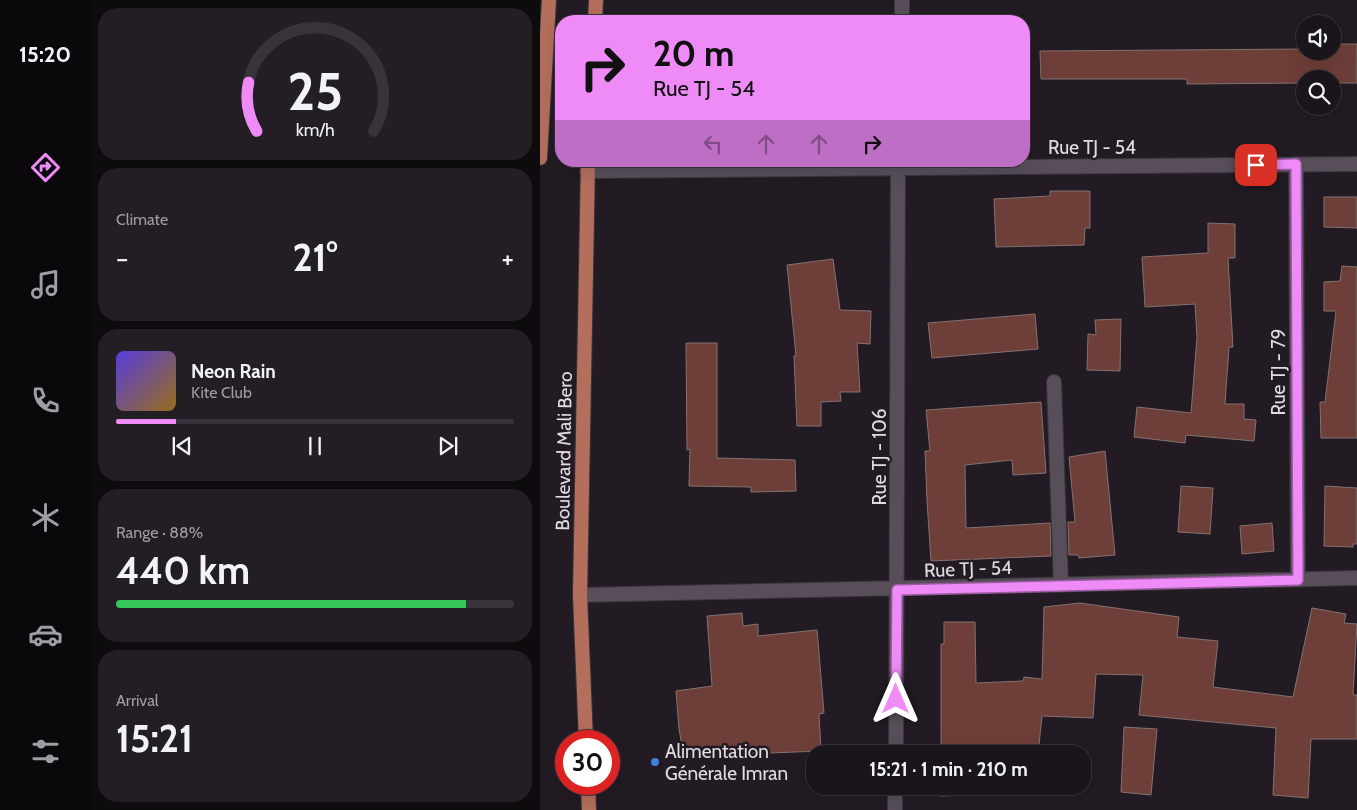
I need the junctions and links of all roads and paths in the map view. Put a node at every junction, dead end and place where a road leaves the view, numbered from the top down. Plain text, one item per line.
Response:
1 (550, 0) edge
2 (596, 0) edge
3 (902, 0) edge
4 (595, 15) edge
5 (902, 15) edge
6 (540, 158) edge
7 (1030, 164) edge
8 (1296, 164) junction
9 (1357, 164) edge
10 (588, 167) edge
11 (898, 167) edge
12 (1054, 382) dead end
13 (1357, 578) edge
14 (1298, 580) junction
15 (1061, 585) junction
16 (897, 590) junction
17 (580, 595) junction
18 (586, 730) edge
19 (896, 745) edge
20 (588, 795) edge
21 (895, 795) edge
22 (589, 810) edge
23 (895, 810) edge

1 - 6 main road
2 - 4 main road
3 - 5 street
7 - 8 street, Rue TJ - 54
8 - 9 street, Rue TJ - 54
8 - 14 street, Rue TJ - 79
10 - 17 main road, Boulevard Mali Bero
11 - 16 street, Rue TJ - 106
12 - 15 street
13 - 14 street, Rue TJ - 54
14 - 15 street, Rue TJ - 54
15 - 16 street, Rue TJ - 54
16 - 17 street, Rue TJ - 54
16 - 19 street, Rue TJ - 106
17 - 18 main road, Boulevard Mali Bero
20 - 22 main road
21 - 23 street

